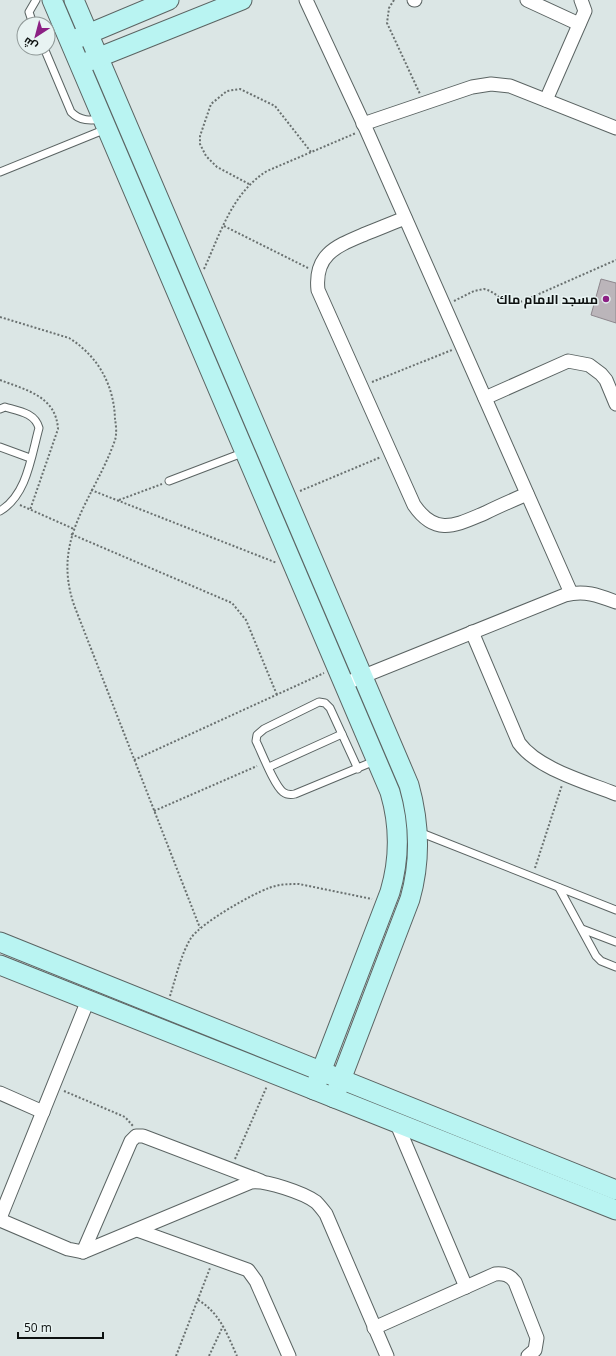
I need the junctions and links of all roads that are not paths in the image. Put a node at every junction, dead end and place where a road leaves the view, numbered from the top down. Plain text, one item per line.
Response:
1 (36, 0) edge
2 (52, 0) edge
3 (74, 0) edge
4 (169, 0) edge
5 (242, 0) edge
6 (306, 0) edge
7 (527, 0) edge
8 (581, 0) edge
9 (30, 16) edge
10 (579, 24) junction
11 (88, 34) junction
12 (70, 41) junction
13 (47, 56) edge
14 (98, 57) junction
15 (80, 65) junction
16 (546, 100) junction
17 (105, 124) junction
18 (365, 126) junction
19 (616, 128) edge
20 (0, 172) edge
21 (405, 218) junction
22 (244, 398) junction
23 (485, 398) junction
24 (616, 404) edge
25 (225, 406) junction
26 (0, 409) edge
27 (0, 447) edge
28 (245, 452) junction
29 (30, 458) junction
30 (169, 481) road end
31 (527, 494) junction
32 (0, 511) edge
33 (571, 593) junction
34 (616, 602) edge
35 (472, 632) junction
36 (341, 676) junction
37 (363, 676) junction
38 (342, 734) junction
39 (377, 760) junction
40 (268, 764) junction
41 (358, 769) junction
42 (616, 794) edge
43 (418, 832) junction
44 (559, 888) junction
45 (616, 910) edge
46 (582, 930) junction
47 (0, 942) edge
48 (616, 942) edge
49 (0, 965) edge
50 (616, 967) edge
51 (88, 1000) junction
52 (321, 1071) junction
53 (341, 1079) junction
54 (314, 1090) junction
55 (0, 1093) edge
56 (334, 1098) junction
57 (43, 1112) junction
58 (396, 1122) junction
59 (264, 1182) junction
60 (616, 1190) edge
61 (616, 1210) edge
62 (0, 1219) edge
63 (137, 1230) junction
64 (83, 1252) junction
65 (466, 1287) junction
66 (374, 1328) junction
67 (289, 1356) edge
68 (387, 1356) edge
69 (528, 1356) edge

1 - 9 lane
2 - 12 street
3 - 11 street
4 - 11 street
5 - 14 street
6 - 18 street
7 - 10 street
8 - 10 street
10 - 16 street
11 - 12 street
11 - 14 street
12 - 15 street
13 - 17 lane
14 - 15 street
14 - 22 street
15 - 17 street
16 - 18 street
16 - 19 street
17 - 20 lane
17 - 25 street
18 - 21 street
21 - 23 street
21 - 31 street
22 - 25 street
22 - 37 street
23 - 24 street
23 - 31 street
25 - 28 street
26 - 29 lane
27 - 29 lane
28 - 30 lane
28 - 36 street
29 - 32 lane
31 - 33 street
33 - 34 street
33 - 35 street
35 - 37 street
35 - 42 street
36 - 37 street
36 - 39 street
37 - 43 street
38 - 40 lane
38 - 40 lane
38 - 41 lane
39 - 41 lane
39 - 52 street
40 - 41 lane
43 - 44 lane
43 - 53 street
44 - 45 lane
44 - 46 lane
46 - 48 lane
46 - 50 lane
47 - 52 street
49 - 51 street
51 - 54 street
51 - 57 street
52 - 53 street
52 - 54 street
53 - 56 street
53 - 60 street
54 - 56 street
55 - 57 street
56 - 58 street
57 - 62 street
58 - 61 street
58 - 65 street
59 - 63 street
59 - 64 street
59 - 66 street
62 - 64 street
63 - 64 street
63 - 67 street
65 - 66 street
65 - 69 street
66 - 68 street

